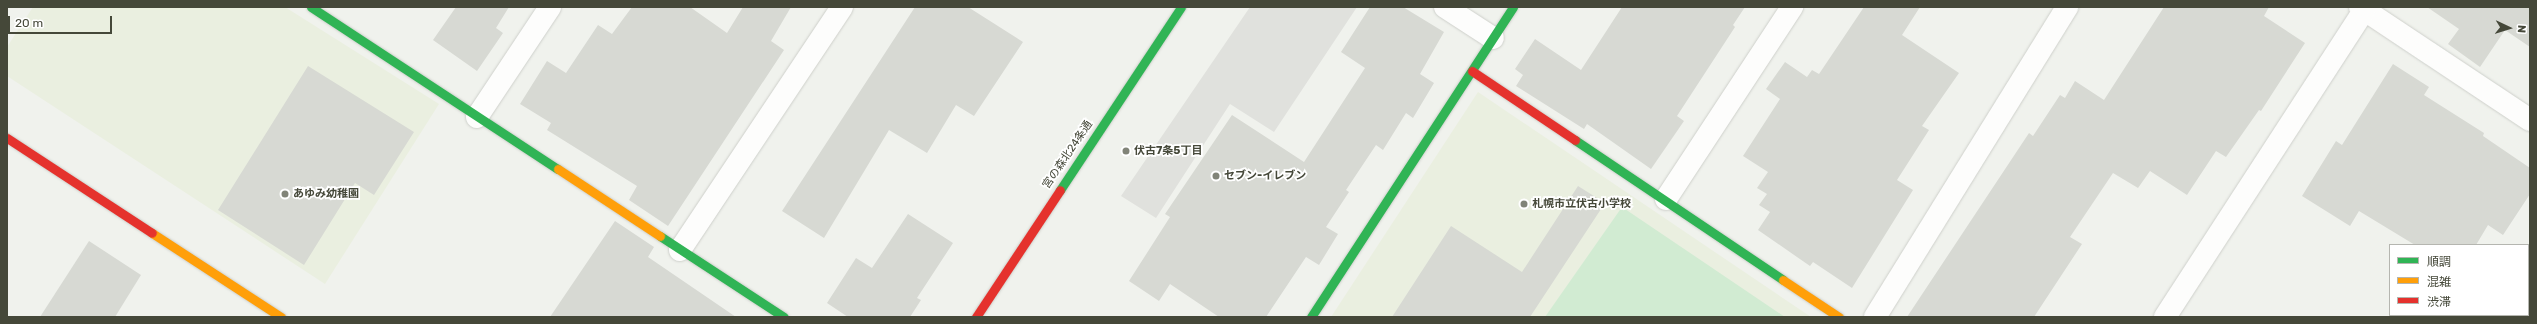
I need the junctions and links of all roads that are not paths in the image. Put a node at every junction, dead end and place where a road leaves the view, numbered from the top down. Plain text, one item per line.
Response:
1 (311, 7) edge
2 (550, 7) edge
3 (842, 7) edge
4 (1181, 7) edge
5 (1445, 7) edge
6 (1513, 7) edge
7 (1792, 7) edge
8 (2067, 7) edge
9 (2362, 8) edge
10 (1493, 38) junction
11 (1472, 71) junction
12 (477, 117) junction
13 (2530, 120) edge
14 (7, 138) edge
15 (1666, 199) junction
16 (680, 250) junction
17 (281, 317) edge
18 (784, 317) edge
19 (976, 317) edge
20 (1311, 317) edge
21 (1839, 317) edge
22 (1875, 317) edge
23 (2165, 317) edge

1 - 12 street
2 - 12 street
3 - 16 street
4 - 19 street, 宮の森北24条通
5 - 10 street
6 - 10 street
7 - 15 street
8 - 22 street
9 - 13 street
9 - 23 street
10 - 11 street
11 - 15 street
11 - 20 street
12 - 16 street
14 - 17 street
15 - 21 street
16 - 18 street

